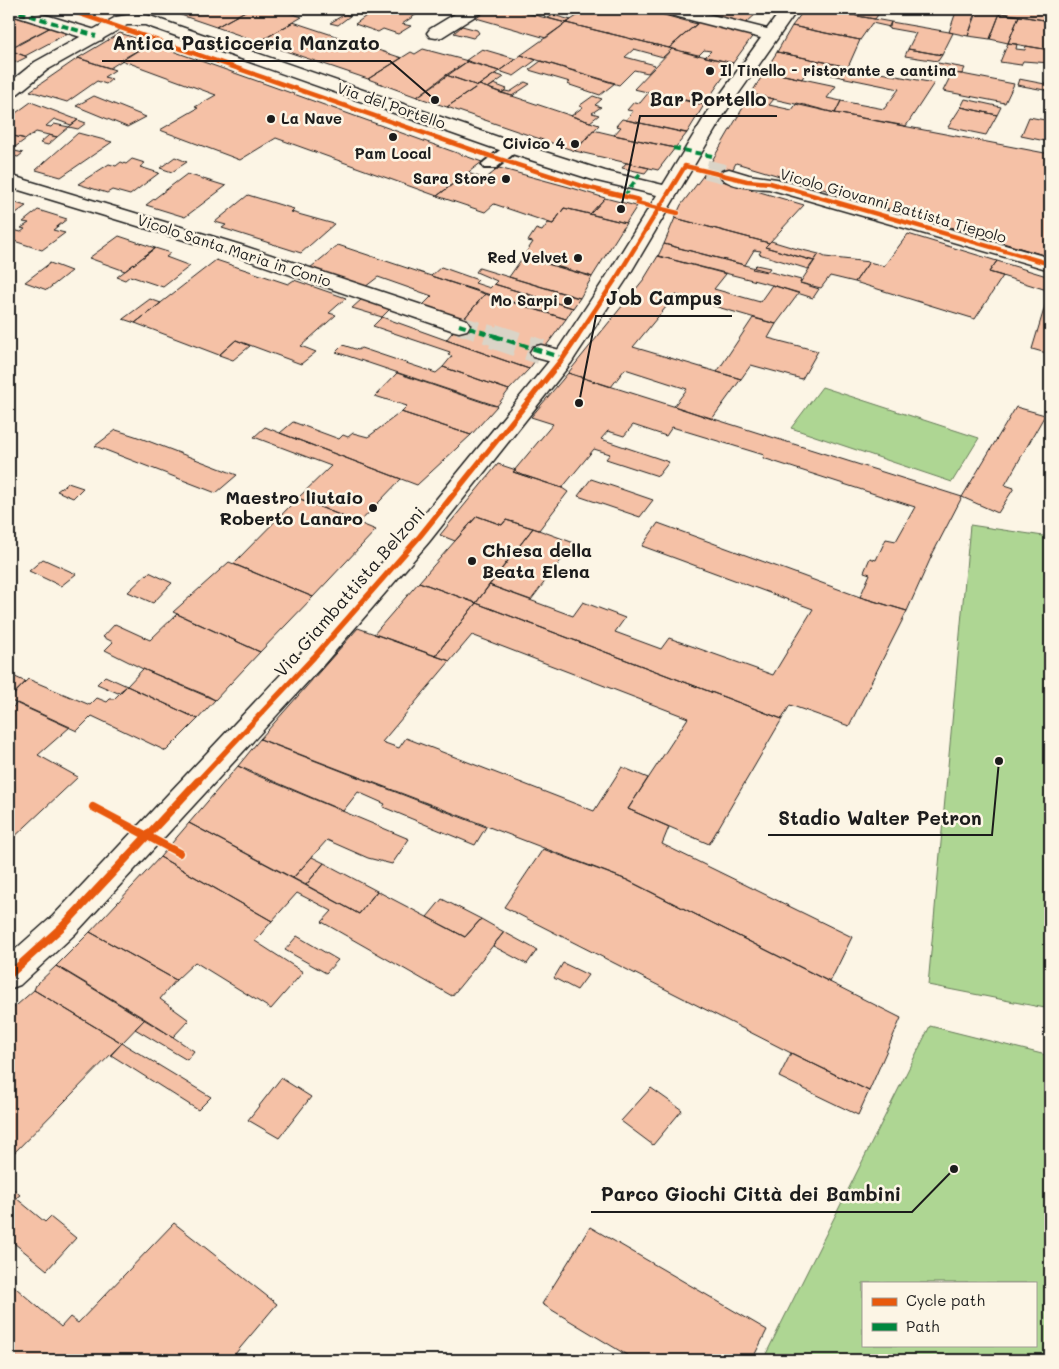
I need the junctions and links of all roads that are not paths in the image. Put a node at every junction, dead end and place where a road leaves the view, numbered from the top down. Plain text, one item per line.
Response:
1 (9, 9) edge
2 (66, 9) edge
3 (168, 9) edge
4 (474, 9) edge
5 (669, 9) edge
6 (790, 9) edge
7 (133, 16) edge
8 (99, 29) junction
9 (436, 33) dead end
10 (769, 35) junction
11 (9, 92) edge
12 (512, 148) junction
13 (689, 159) junction
14 (490, 165) dead end
15 (706, 170) tunnel mouth
16 (729, 176) tunnel mouth
17 (9, 181) edge
18 (670, 192) junction
19 (1050, 264) edge
20 (459, 325) tunnel mouth
21 (9, 975) edge

1 - 8 street
2 - 8 street
3 - 7 street
4 - 9 street
5 - 10 street
6 - 10 street, Via Giambattista Belzoni
7 - 8 street
7 - 12 street, Via del Portello
8 - 11 street
10 - 13 street, Via Giambattista Belzoni
12 - 14 lane
12 - 18 street, Via del Portello
13 - 15 street
13 - 18 street, Via Giambattista Belzoni
16 - 19 street, Vicolo Giovanni Battista Tiepolo
17 - 20 street, Vicolo Santa Maria in Conio
18 - 21 street, Via Giambattista Belzoni

